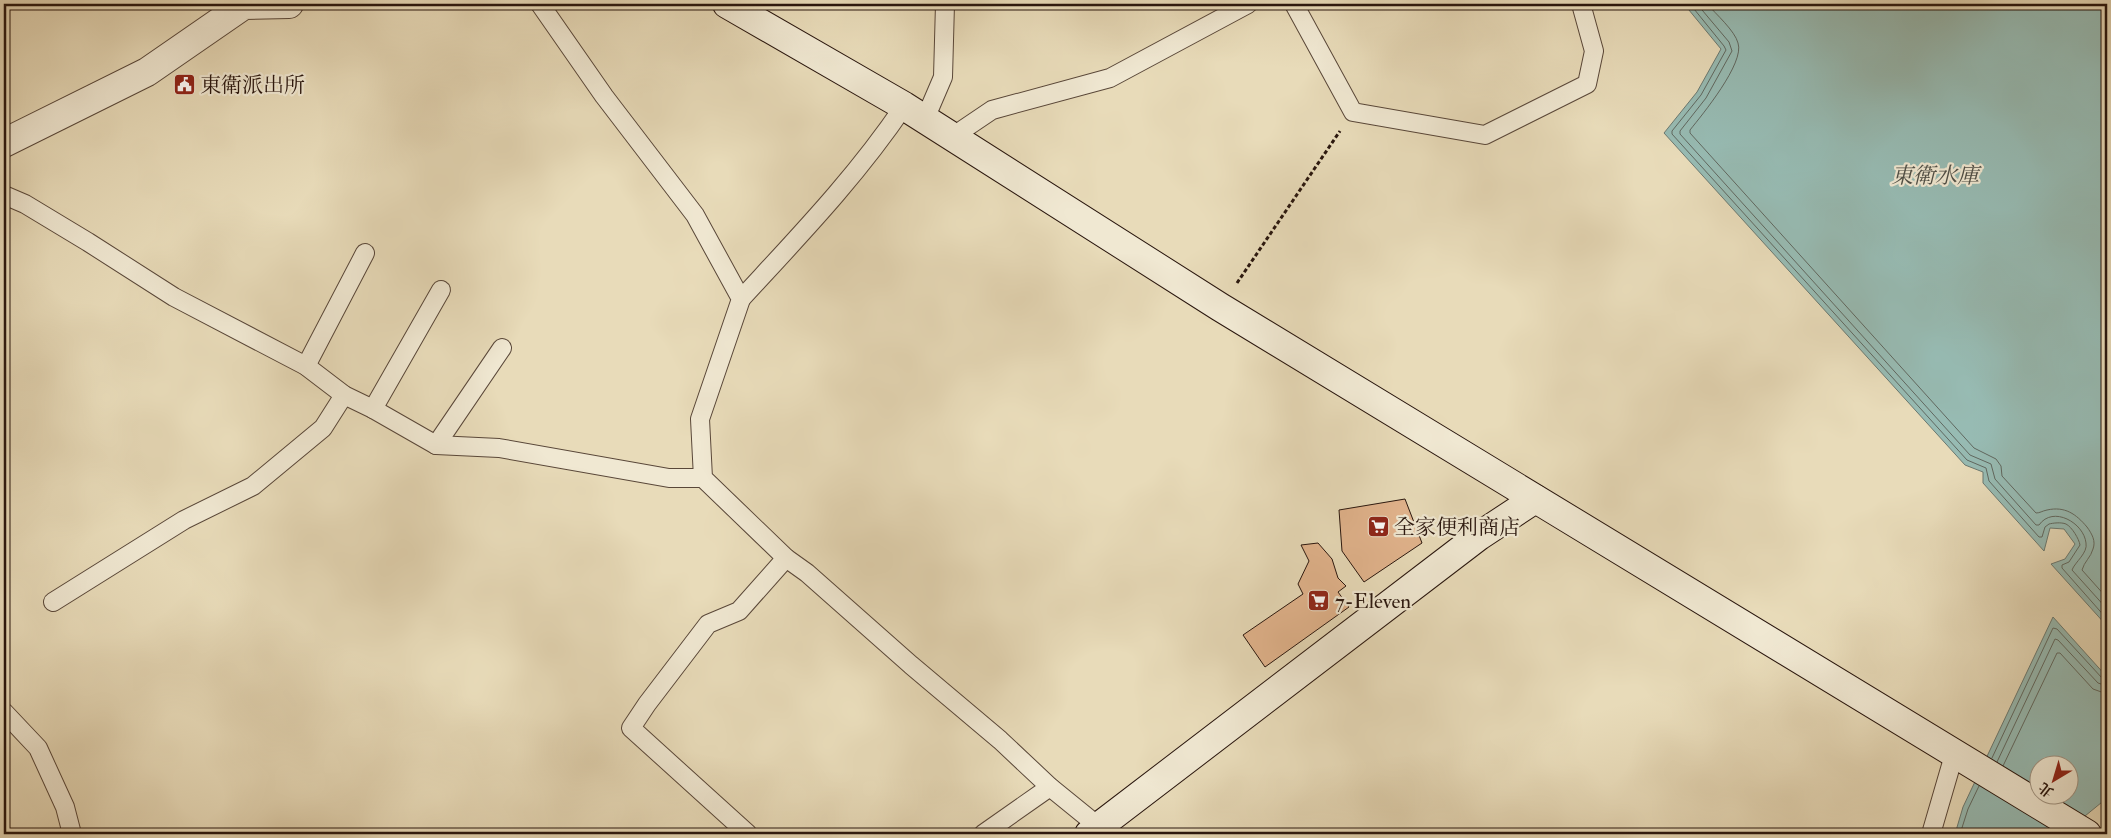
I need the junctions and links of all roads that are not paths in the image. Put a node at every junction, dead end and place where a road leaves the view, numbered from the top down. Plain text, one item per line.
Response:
1 (290, 4) edge
2 (540, 4) edge
3 (727, 4) edge
4 (945, 4) edge
5 (1248, 4) edge
6 (1294, 4) edge
7 (1581, 4) edge
8 (244, 5) edge
9 (915, 112) junction
10 (952, 137) junction
11 (4, 143) edge
12 (4, 195) edge
13 (365, 253) dead end
14 (441, 290) dead end
15 (741, 299) junction
16 (502, 348) dead end
17 (306, 366) junction
18 (344, 395) junction
19 (373, 409) junction
20 (436, 445) junction
21 (703, 478) junction
22 (1535, 499) junction
23 (786, 558) junction
24 (53, 602) dead end
25 (4, 712) edge
26 (1959, 756) junction
27 (1050, 787) junction
28 (1094, 830) edge
29 (72, 834) edge
30 (748, 834) edge
31 (983, 834) edge
32 (1931, 834) edge
33 (2087, 834) edge

1 - 8 main road
2 - 15 lane
3 - 9 main road
4 - 9 lane
5 - 10 lane
6 - 7 lane
8 - 11 main road
9 - 10 main road
9 - 15 lane
10 - 22 main road
12 - 17 lane
13 - 17 lane
14 - 19 lane
15 - 21 lane
16 - 20 lane
17 - 18 lane
18 - 19 lane
18 - 24 lane
19 - 20 lane
20 - 21 lane
21 - 23 lane
22 - 26 main road
22 - 28 main road
23 - 27 lane
23 - 30 lane
25 - 29 lane
26 - 32 lane
26 - 33 main road
27 - 28 lane
27 - 31 lane

